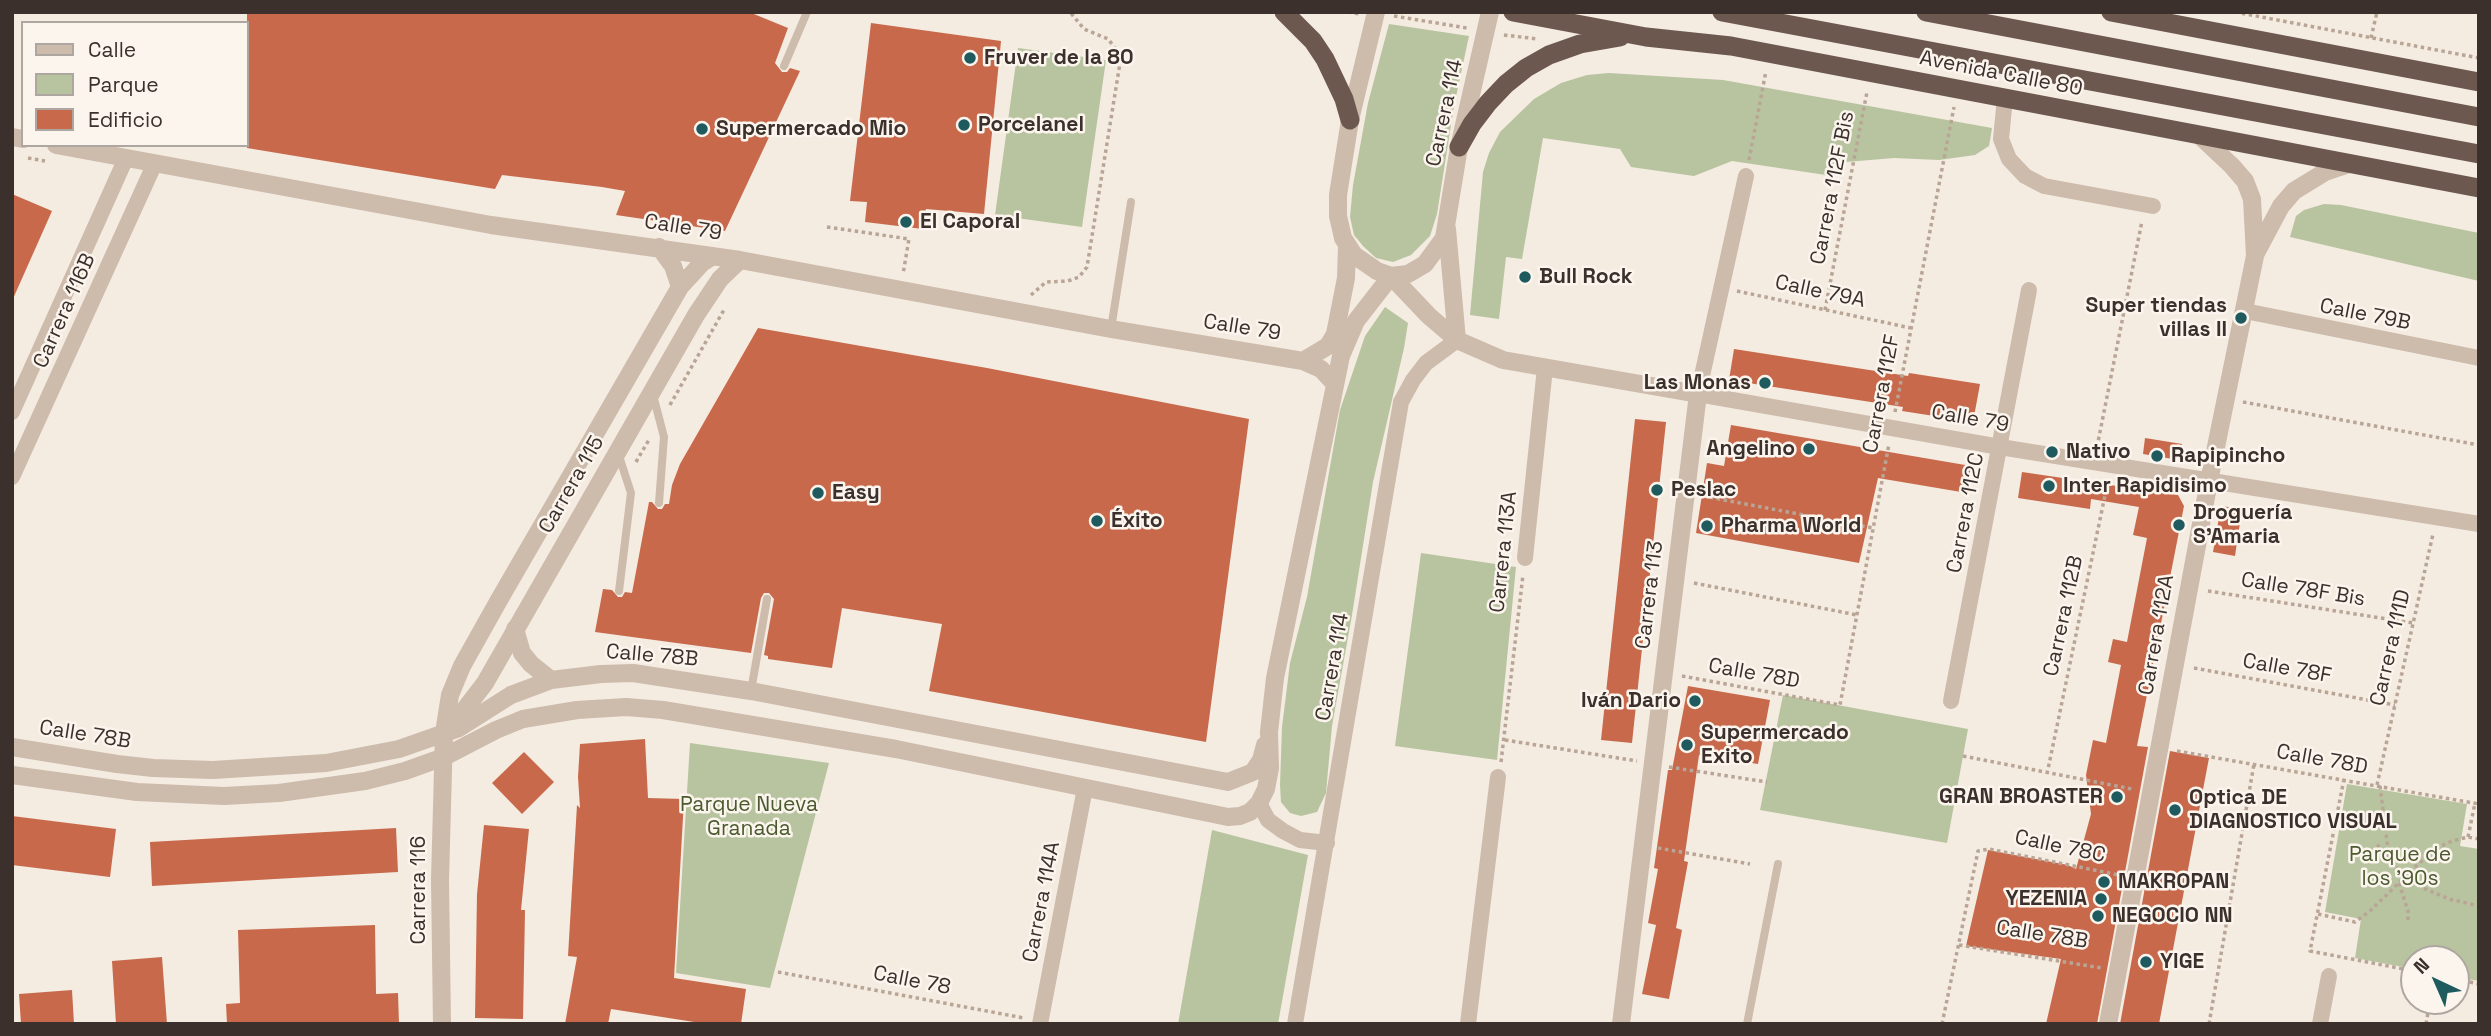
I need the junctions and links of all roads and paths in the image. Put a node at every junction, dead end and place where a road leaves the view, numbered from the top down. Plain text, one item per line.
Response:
1 (807, 12) edge
2 (1070, 12) edge
3 (1284, 12) edge
4 (1348, 12) edge
5 (1490, 12) edge
6 (1513, 12) edge
7 (1722, 12) edge
8 (1926, 12) edge
9 (2111, 12) edge
10 (2235, 12) edge
11 (2377, 12) edge
12 (1376, 14) edge
13 (1467, 29) dead end
14 (1502, 34) dead end
15 (1646, 37) junction
16 (2371, 38) junction
17 (1540, 39) dead end
18 (1769, 53) junction
19 (2479, 58) edge
20 (2366, 61) junction
21 (784, 66) dead end
22 (1871, 73) junction
23 (2479, 82) edge
24 (1958, 89) junction
25 (2005, 98) junction
26 (2479, 117) edge
27 (1350, 120) junction
28 (2199, 135) junction
29 (67, 147) edge
30 (1460, 147) junction
31 (2479, 154) edge
32 (126, 158) junction
33 (155, 163) junction
34 (2349, 164) junction
35 (1746, 176) joint
36 (2479, 188) edge
37 (1131, 202) dead end
38 (2149, 206) joint
39 (1447, 226) junction
40 (827, 228) dead end
41 (1347, 246) junction
42 (659, 247) junction
43 (713, 256) junction
44 (2255, 256) junction
45 (740, 260) junction
46 (1391, 276) junction
47 (680, 287) junction
48 (1721, 288) junction
49 (900, 290) junction
50 (2029, 290) dead end
51 (1825, 310) junction
52 (2245, 312) junction
53 (1025, 313) junction
54 (1911, 328) junction
55 (1111, 329) junction
56 (1457, 340) junction
57 (2479, 358) edge
58 (1303, 361) junction
59 (1545, 368) junction
60 (1334, 383) junction
61 (652, 392) junction
62 (1698, 394) junction
63 (2225, 399) junction
64 (12, 412) edge
65 (1892, 428) junction
66 (2479, 445) edge
67 (2000, 447) junction
68 (617, 451) junction
69 (2094, 462) junction
70 (2112, 465) junction
71 (12, 477) edge
72 (2208, 481) junction
73 (1686, 493) junction
74 (659, 503) dead end
75 (2437, 518) junction
76 (2479, 524) edge
77 (1873, 528) junction
78 (1525, 558) joint
79 (1675, 579) junction
80 (2189, 588) junction
81 (619, 591) dead end
82 (767, 599) dead end
83 (1857, 615) junction
84 (2413, 623) junction
85 (514, 629) junction
86 (2175, 664) junction
87 (1663, 673) junction
88 (551, 680) junction
89 (751, 691) junction
90 (1951, 702) dead end
91 (1840, 705) joint
92 (2395, 705) junction
93 (1269, 732) junction
94 (444, 733) junction
95 (1505, 740) dead end
96 (12, 747) edge
97 (2159, 748) junction
98 (1963, 756) dead end
99 (444, 757) junction
100 (2254, 764) junction
101 (2047, 774) junction
102 (12, 775) edge
103 (1499, 778) dead end
104 (2344, 779) junction
105 (2378, 785) junction
106 (1085, 788) junction
107 (2151, 793) junction
108 (1259, 803) junction
109 (2477, 803) edge
110 (2468, 837) junction
111 (2479, 839) edge
112 (1327, 843) junction
113 (1642, 845) junction
114 (2378, 845) dead end
115 (2389, 857) junction
116 (1749, 864) dead end
117 (1778, 864) dead end
118 (2407, 876) junction
119 (2135, 877) junction
120 (2399, 883) junction
121 (2479, 906) edge
122 (2318, 914) junction
123 (2408, 921) dead end
124 (1959, 945) junction
125 (2400, 968) edge
126 (2118, 970) junction
127 (778, 972) dead end
128 (2479, 975) edge
129 (2329, 976) dead end
130 (2478, 983) edge
131 (1040, 1023) edge
132 (442, 1024) edge
133 (1295, 1024) edge
134 (1468, 1024) edge
135 (1621, 1024) edge
136 (1747, 1024) edge
137 (1943, 1024) edge
138 (2108, 1024) edge
139 (2209, 1024) edge
140 (2320, 1024) edge

1 - 21 lane
2 - 53 path
3 - 27 highway
4 - 12 path
5 - 30 street, Carrera 114
6 - 15 highway, Avenida Calle 80
7 - 31 highway, Avenida Calle 80
8 - 26 highway
9 - 20 highway
10 - 16 path
11 - 16 path
12 - 13 path
12 - 27 street
14 - 17 path
15 - 18 highway, Avenida Calle 80
15 - 30 highway
16 - 19 path
16 - 20 path
18 - 22 highway, Avenida Calle 80
18 - 35 path
20 - 23 highway
22 - 24 highway, Avenida Calle 80
22 - 51 path, Carrera 112F Bis
24 - 25 highway, Avenida Calle 80
24 - 54 path, Carrera 112F
25 - 28 highway, Avenida Calle 80
25 - 38 street
27 - 41 street
28 - 34 highway, Avenida Calle 80
28 - 44 street, Carrera 112A
29 - 32 street, Calle 79
30 - 39 street, Carrera 114
32 - 33 street, Calle 79
32 - 64 street, Carrera 116B
33 - 42 street, Calle 79
33 - 71 street, Carrera 116B
34 - 36 highway, Avenida Calle 80
34 - 44 street, Carrera 112A
35 - 48 street, Carrera 113
37 - 55 lane
38 - 69 path
39 - 46 street, Carrera 114
39 - 56 street
40 - 49 path
41 - 46 street
41 - 58 street
42 - 43 street, Calle 79
42 - 47 street
43 - 45 street, Calle 79
43 - 47 street, Carrera 115
44 - 52 street, Carrera 112A
45 - 49 street, Calle 79
45 - 61 street, Carrera 115
46 - 56 street, Calle 79
46 - 60 street
47 - 94 street, Carrera 115
48 - 51 path, Calle 79A
48 - 62 street, Carrera 113
49 - 53 street, Calle 79
50 - 67 street, Carrera 112C
51 - 54 path, Calle 79A
52 - 57 street, Calle 79B
52 - 63 street, Carrera 112A
53 - 55 street, Calle 79
54 - 65 path, Carrera 112F
55 - 58 street, Calle 79
56 - 59 street, Calle 79
56 - 112 street, Carrera 114
58 - 60 street
59 - 62 street, Calle 79
59 - 78 street, Carrera 113A
60 - 93 street
61 - 68 street, Carrera 115
61 - 74 lane
62 - 65 street, Calle 79
62 - 73 street, Carrera 113
63 - 66 path
63 - 72 street, Carrera 112A
65 - 67 street, Calle 79
65 - 77 path, Carrera 112F
67 - 69 street, Calle 79
67 - 90 street, Carrera 112C
68 - 81 lane
68 - 85 street, Carrera 115
69 - 70 street, Calle 79
70 - 72 street, Calle 79
70 - 101 path, Carrera 112B
72 - 75 street, Calle 79
72 - 80 street, Carrera 112A
73 - 77 path
73 - 79 street, Carrera 113
75 - 76 street, Calle 79
75 - 84 path, Carrera 111D
77 - 83 path, Carrera 112F
78 - 95 path, Carrera 113A
79 - 83 path
79 - 87 street, Carrera 113
80 - 84 path, Calle 78F Bis
80 - 86 street, Carrera 112A
82 - 89 lane
83 - 91 path, Carrera 112F
84 - 92 path, Carrera 111D
85 - 88 street
85 - 94 street, Carrera 115
86 - 92 path, Calle 78F
86 - 97 street, Carrera 112A
87 - 91 path, Calle 78D
87 - 113 street, Carrera 113
88 - 89 street, Calle 78B
88 - 94 street, Calle 78B
89 - 93 street, Calle 78B
92 - 105 path, Carrera 111D
93 - 108 street
94 - 96 street, Calle 78B
94 - 99 street, Carrera 115
97 - 100 path, Calle 78D
97 - 107 street, Carrera 112A
98 - 101 path
99 - 102 street
99 - 106 street
99 - 132 street, Carrera 116
100 - 104 path, Calle 78D
100 - 139 path
101 - 107 path
103 - 134 street
104 - 105 path, Calle 78D
104 - 122 path
105 - 109 path, Calle 78D
105 - 115 path
106 - 108 street
106 - 131 street, Carrera 114A
107 - 119 street, Carrera 112A
108 - 112 street
109 - 110 path
110 - 111 path
110 - 118 path
112 - 133 street, Carrera 114
113 - 116 path
113 - 135 street, Carrera 113
114 - 115 path
115 - 118 path
117 - 136 lane
118 - 120 path
118 - 121 path
119 - 124 path, Calle 78C
119 - 126 street, Carrera 112A
120 - 122 path
120 - 123 path
122 - 125 path
124 - 126 path, Calle 78B
124 - 137 path
126 - 138 street, Carrera 112A
127 - 131 path, Calle 78
128 - 130 path
129 - 140 street

